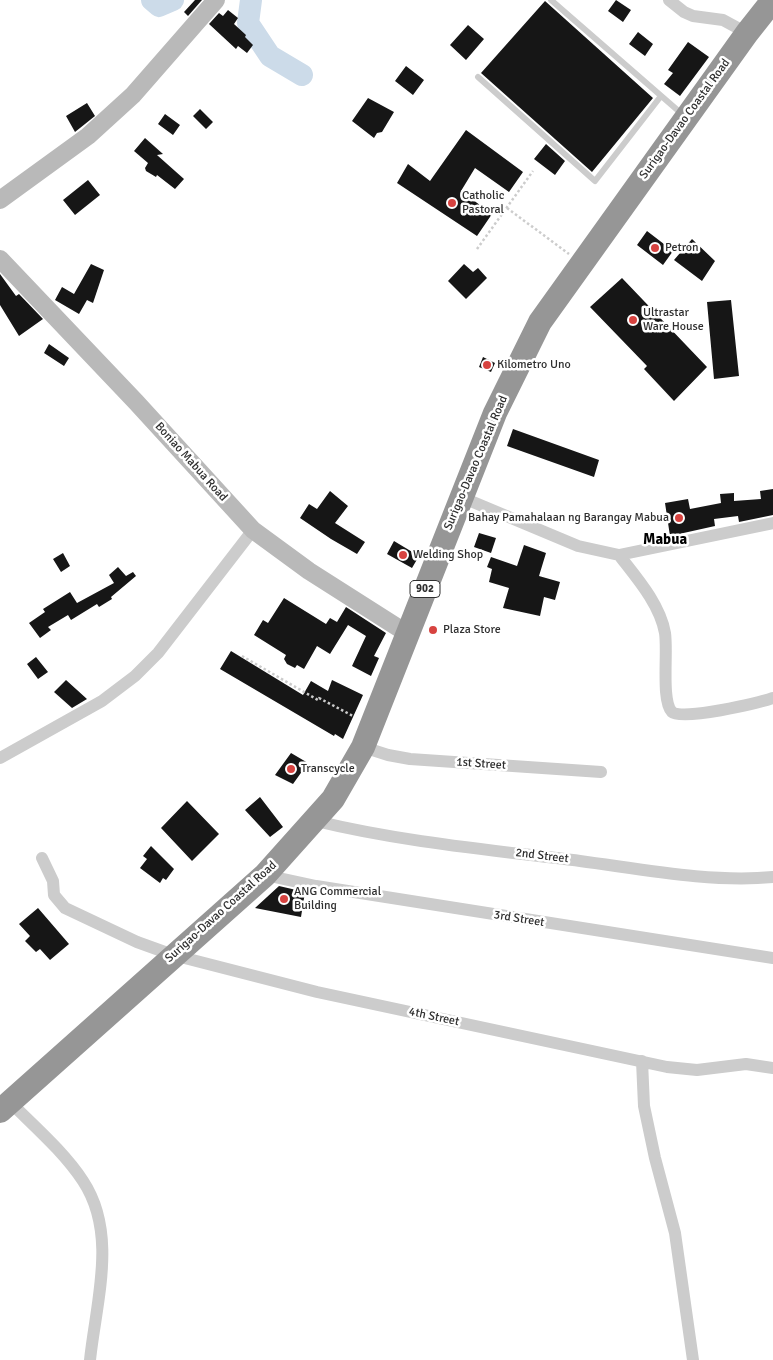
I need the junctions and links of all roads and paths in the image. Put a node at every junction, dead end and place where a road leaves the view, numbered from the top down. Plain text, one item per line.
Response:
1 (216, 0) edge
2 (551, 0) edge
3 (669, 0) edge
4 (773, 0) edge
5 (747, 33) junction
6 (478, 78) dead end
7 (661, 96) junction
8 (686, 118) junction
9 (533, 171) dead end
10 (0, 200) edge
11 (507, 208) junction
12 (477, 249) dead end
13 (0, 259) edge
14 (582, 264) junction
15 (460, 497) junction
16 (773, 523) edge
17 (253, 530) junction
18 (619, 555) junction
19 (408, 634) junction
20 (242, 656) dead end
21 (773, 698) edge
22 (353, 716) dead end
23 (363, 747) junction
24 (0, 758) edge
25 (600, 772) dead end
26 (316, 821) junction
27 (42, 858) dead end
28 (266, 875) junction
29 (772, 877) edge
30 (173, 955) junction
31 (773, 958) edge
32 (642, 1061) junction
33 (773, 1068) edge
34 (5, 1107) edge
35 (90, 1360) edge
36 (693, 1360) edge

1 - 10 street
2 - 7 lane
3 - 5 street
4 - 5 highway, Surigao-Davao Coastal Road / 902
5 - 8 highway, Surigao-Davao Coastal Road / 902
6 - 7 lane
7 - 8 lane
8 - 14 highway, Surigao-Davao Coastal Road / 902
9 - 11 path
11 - 12 path
11 - 14 path
13 - 17 street, Boniao Mabua Road
14 - 15 highway, Surigao-Davao Coastal Road / 902
15 - 18 street
15 - 19 highway, Surigao-Davao Coastal Road / 902
16 - 18 street
17 - 19 street, Boniao Mabua Road
17 - 24 street
18 - 21 street
19 - 23 highway, Surigao-Davao Coastal Road / 902
20 - 22 path
23 - 25 street, 1st Street
23 - 26 highway, Surigao-Davao Coastal Road / 902
26 - 28 highway, Surigao-Davao Coastal Road / 902
26 - 29 street, 2nd Street
27 - 30 street, 4th Street
28 - 30 highway, Surigao-Davao Coastal Road / 902
28 - 31 street, 3rd Street
30 - 32 street, 4th Street
30 - 34 highway, Surigao-Davao Coastal Road / 902
32 - 33 street, 4th Street
32 - 36 street
34 - 35 street

